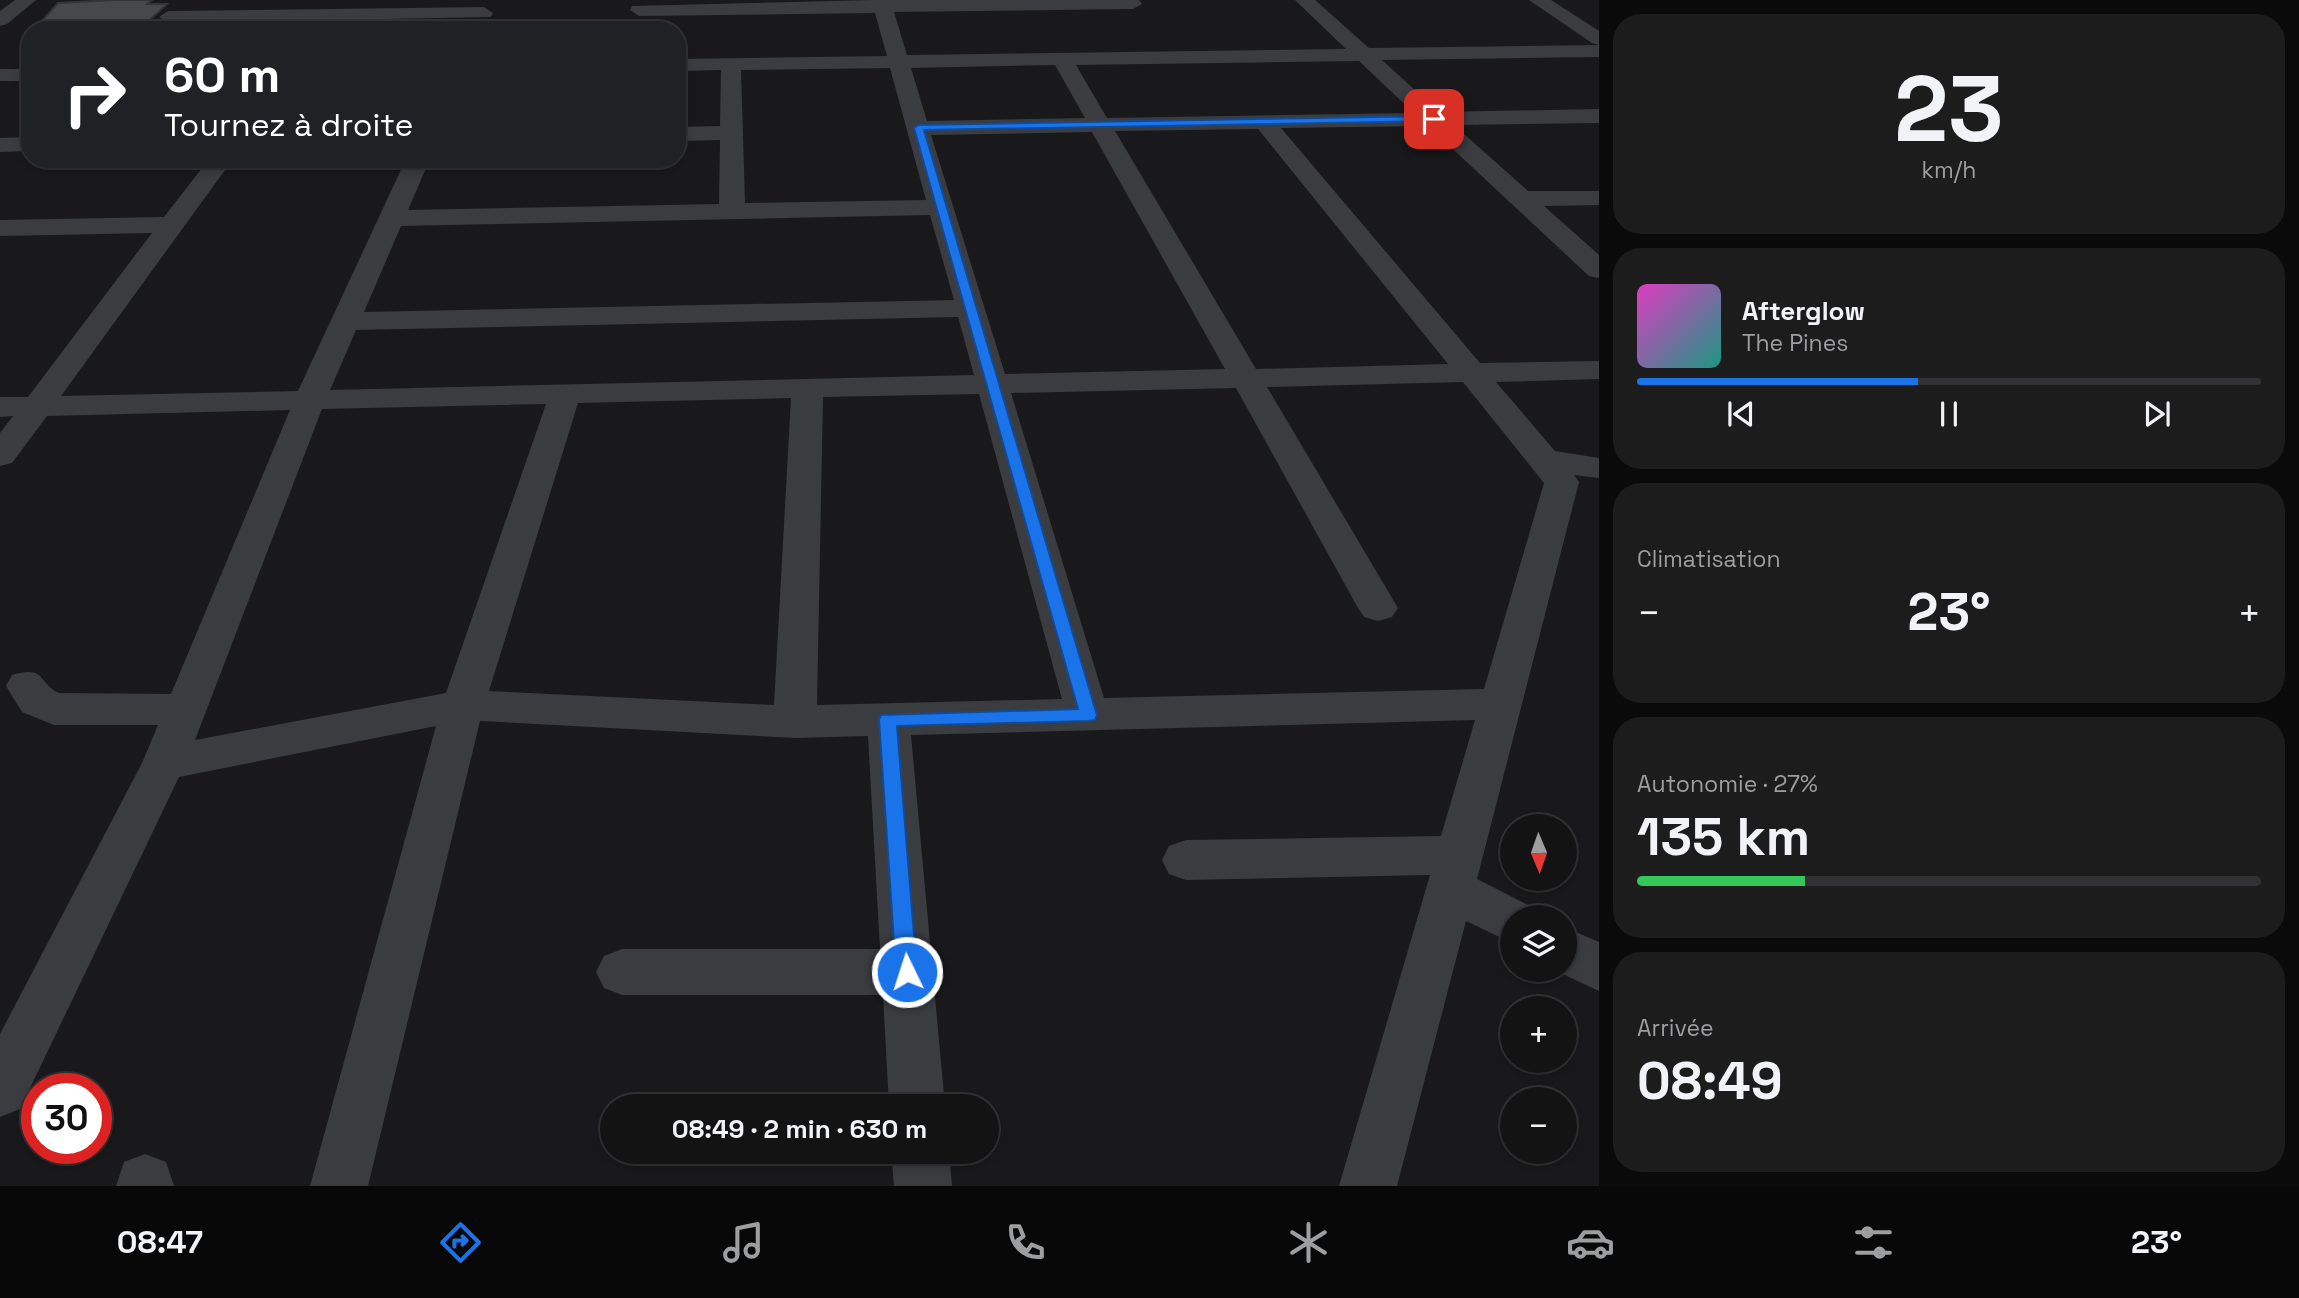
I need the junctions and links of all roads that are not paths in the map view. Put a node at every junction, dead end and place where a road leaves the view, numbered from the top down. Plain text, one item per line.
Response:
1 (27, 0) edge
2 (186, 0) edge
3 (1304, 0) edge
4 (1538, 0) edge
5 (882, 4) edge
6 (640, 5) edge
7 (1135, 6) edge
8 (326, 8) edge
9 (484, 14) edge
10 (0, 20) edge
11 (163, 21) edge
12 (183, 21) edge
13 (1158, 36) dead end
14 (1599, 40) edge
15 (1599, 51) edge
16 (1364, 55) junction
17 (1174, 58) junction
18 (1062, 59) junction
19 (899, 62) junction
20 (731, 64) junction
21 (686, 65) edge
22 (0, 75) edge
23 (21, 75) edge
24 (1599, 116) edge
25 (1434, 119) junction
26 (1264, 122) junction
27 (1100, 124) junction
28 (918, 128) junction
29 (732, 133) junction
30 (686, 134) edge
31 (0, 145) edge
32 (21, 145) edge
33 (214, 168) edge
34 (414, 168) edge
35 (1599, 198) edge
36 (1522, 199) junction
37 (941, 207) junction
38 (732, 211) junction
39 (392, 218) junction
40 (173, 225) junction
41 (0, 228) edge
42 (1599, 270) edge
43 (971, 308) junction
44 (346, 321) junction
45 (1599, 370) edge
46 (1472, 373) junction
47 (1245, 378) junction
48 (993, 384) junction
49 (807, 388) junction
50 (565, 394) junction
51 (310, 400) junction
52 (0, 407) edge
53 (39, 407) junction
54 (0, 456) edge
55 (1544, 460) junction
56 (1599, 468) edge
57 (1378, 608) dead end
58 (27, 686) dead end
59 (463, 705) junction
60 (1499, 705) junction
61 (185, 710) junction
62 (1088, 715) junction
63 (888, 720) junction
64 (796, 722) junction
65 (164, 763) junction
66 (1186, 860) dead end
67 (1454, 872) junction
68 (1500, 911) edge
69 (1577, 956) edge
70 (1599, 968) edge
71 (622, 972) dead end
72 (907, 972) junction
73 (0, 1090) edge
74 (916, 1094) edge
75 (921, 1164) edge
76 (339, 1186) edge
77 (923, 1186) edge
78 (1368, 1186) edge

1 - 10 street
2 - 11 street
3 - 16 street
4 - 14 street
5 - 6 street
5 - 7 street
5 - 19 street
8 - 9 street
8 - 12 street
13 - 17 street
15 - 16 street
16 - 17 street
16 - 25 street
17 - 18 street
18 - 19 street
18 - 27 street
19 - 20 street
19 - 28 street
20 - 21 street
20 - 29 street
22 - 23 street
24 - 25 street
25 - 26 street
25 - 36 street
26 - 27 street
26 - 46 street
27 - 28 street
27 - 47 street
28 - 37 street
29 - 30 street
29 - 38 street
31 - 32 street
33 - 40 street
34 - 39 street
35 - 36 street
36 - 42 street
37 - 38 street
37 - 43 street
38 - 39 street
39 - 44 street
40 - 41 street
40 - 53 street
43 - 44 street
43 - 48 street
44 - 51 street
45 - 46 street
46 - 47 street
46 - 55 street
47 - 48 street
47 - 57 street
48 - 49 street
48 - 62 street
49 - 50 street
49 - 64 street
50 - 51 street
50 - 59 street
51 - 53 street
51 - 61 street
52 - 53 street
53 - 54 street
55 - 56 street
55 - 60 street
58 - 61 street
59 - 64 street
59 - 65 street
59 - 76 street
60 - 62 street
60 - 67 street
61 - 65 street
62 - 63 street
63 - 64 street
63 - 72 street
65 - 73 street
66 - 67 street
67 - 68 street
67 - 78 street
69 - 70 street
71 - 72 street
72 - 74 street
75 - 77 street

